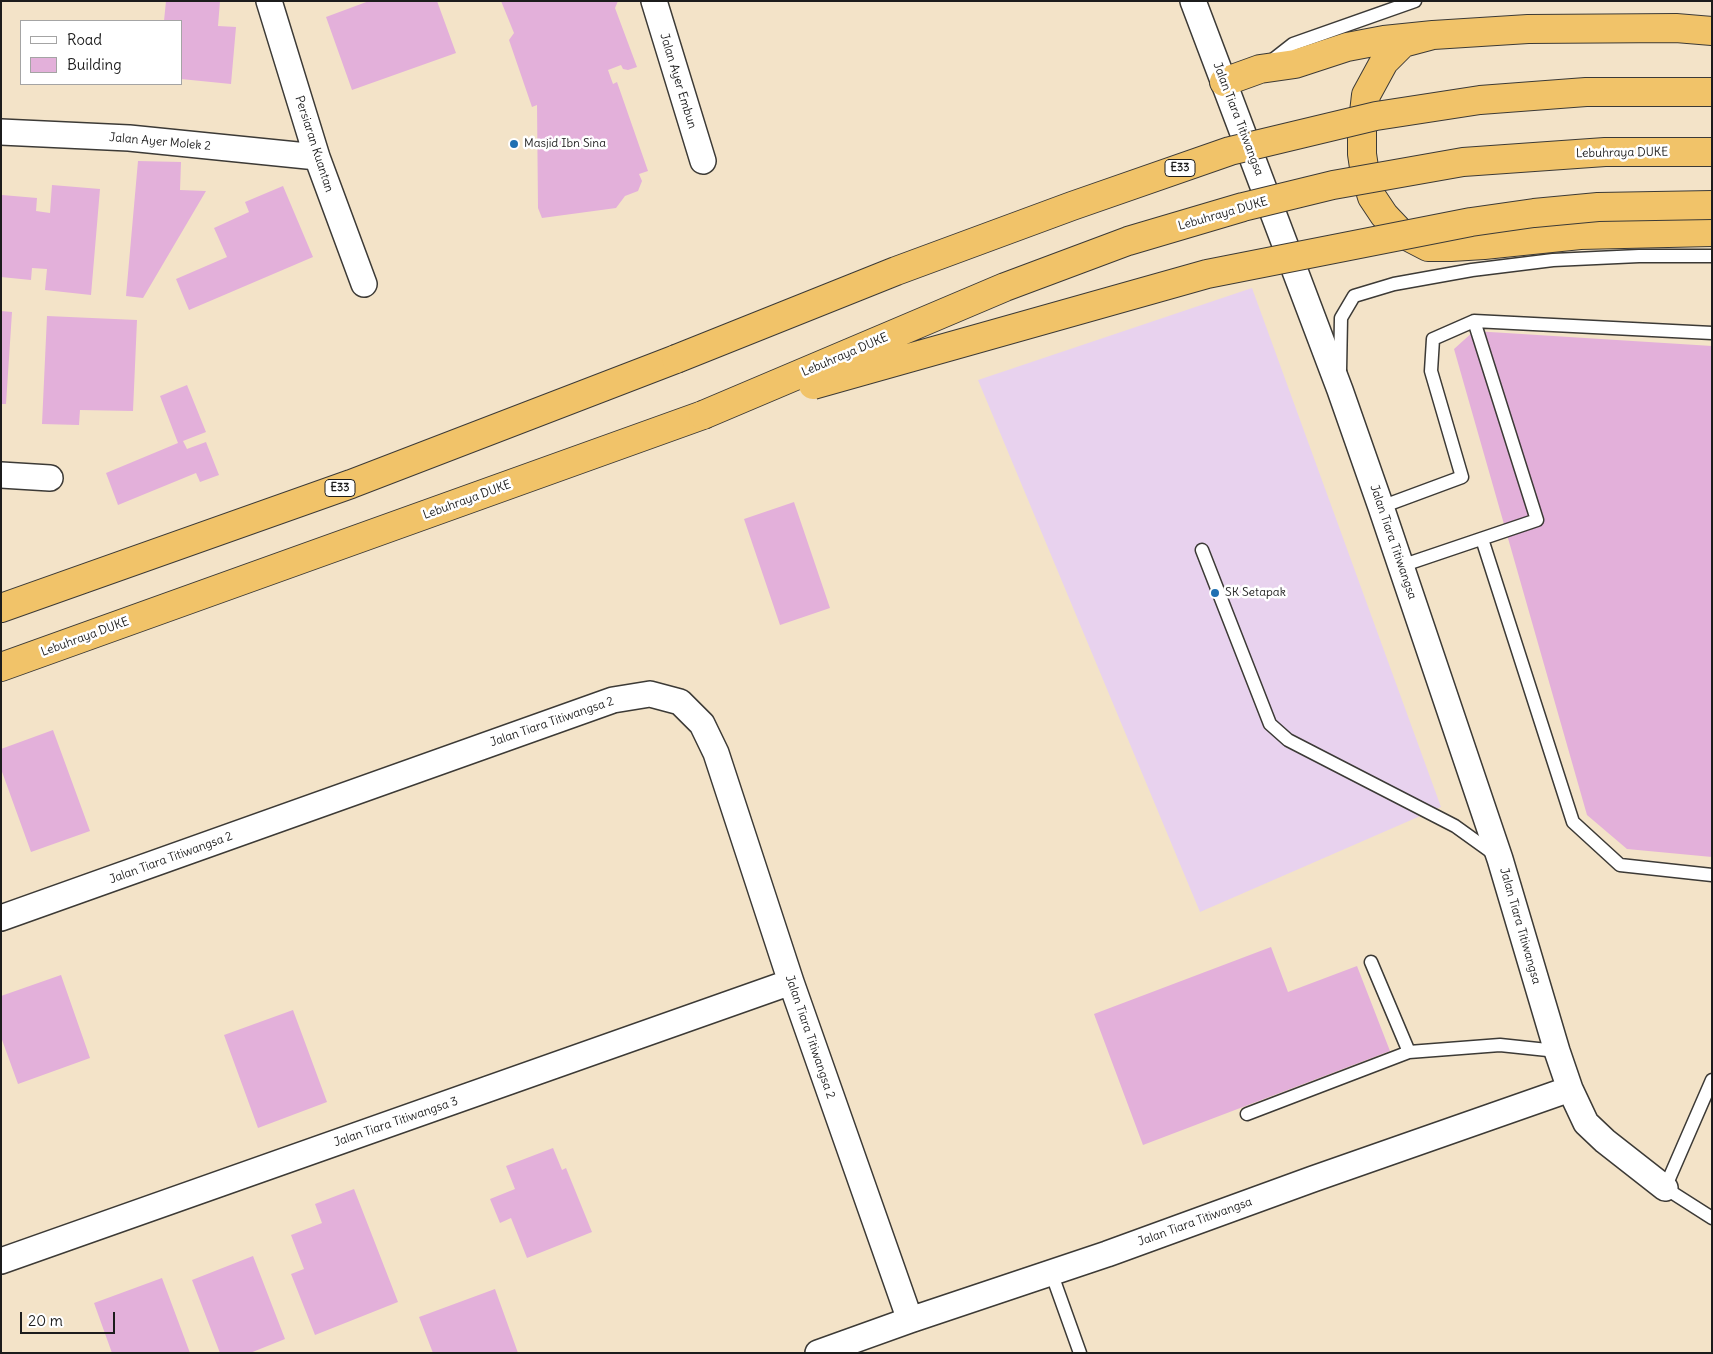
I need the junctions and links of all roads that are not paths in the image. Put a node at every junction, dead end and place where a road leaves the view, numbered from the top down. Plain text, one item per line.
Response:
1 (269, 1) edge
2 (654, 1) edge
3 (1193, 1) edge
4 (1415, 1) edge
5 (1712, 31) edge
6 (1433, 35) junction
7 (1260, 69) junction
8 (1224, 82) junction
9 (1712, 92) edge
10 (1, 132) edge
11 (1712, 152) edge
12 (317, 157) junction
13 (702, 161) dead end
14 (1712, 205) edge
15 (1712, 232) edge
16 (1712, 256) edge
17 (364, 284) dead end
18 (1474, 321) junction
19 (1712, 333) edge
20 (1340, 390) junction
21 (703, 416) junction
22 (1, 475) edge
23 (50, 478) dead end
24 (1381, 506) junction
25 (1482, 539) junction
26 (1202, 550) dead end
27 (1401, 566) junction
28 (1, 608) edge
29 (1, 667) edge
30 (1500, 858) junction
31 (1712, 875) edge
32 (1, 918) edge
33 (1370, 962) dead end
34 (791, 982) junction
35 (1557, 1051) junction
36 (1410, 1052) junction
37 (1712, 1080) edge
38 (1570, 1089) junction
39 (1247, 1114) dead end
40 (1665, 1188) junction
41 (1712, 1218) edge
42 (1, 1261) edge
43 (1051, 1272) junction
44 (910, 1320) junction
45 (818, 1353) edge
46 (1080, 1353) edge

1 - 12 street, Persiaran Kuantan
2 - 13 street, Jalan Ayer Embun
3 - 8 street, Jalan Tiara Titiwangsa
4 - 7 lane
5 - 6 highway
6 - 7 highway
6 - 15 highway
7 - 8 highway
8 - 20 street, Jalan Tiara Titiwangsa
9 - 28 highway, E33, bridge
10 - 12 street, Jalan Ayer Molek 2
11 - 21 highway, Lebuhraya DUKE, bridge
12 - 17 street, Persiaran Kuantan
14 - 21 highway, bridge
16 - 20 lane
18 - 19 lane
18 - 24 lane
18 - 25 lane
20 - 24 street, Jalan Tiara Titiwangsa
21 - 29 highway, Lebuhraya DUKE
22 - 23 street
24 - 27 street, Jalan Tiara Titiwangsa
25 - 27 lane
25 - 31 lane
26 - 30 lane
27 - 30 street, Jalan Tiara Titiwangsa
30 - 35 street, Jalan Tiara Titiwangsa
32 - 34 street, Jalan Tiara Titiwangsa 2
33 - 36 lane
34 - 42 street, Jalan Tiara Titiwangsa 3
34 - 44 street, Jalan Tiara Titiwangsa 2
35 - 36 lane
35 - 38 street, Jalan Tiara Titiwangsa
36 - 39 lane
37 - 40 lane
38 - 40 street, Jalan Tiara Titiwangsa
38 - 43 street, Jalan Tiara Titiwangsa
40 - 41 lane, Jalan Tiara Titiwangsa
43 - 44 street, Jalan Tiara Titiwangsa
43 - 46 lane
44 - 45 street, Jalan Tiara Titiwangsa

